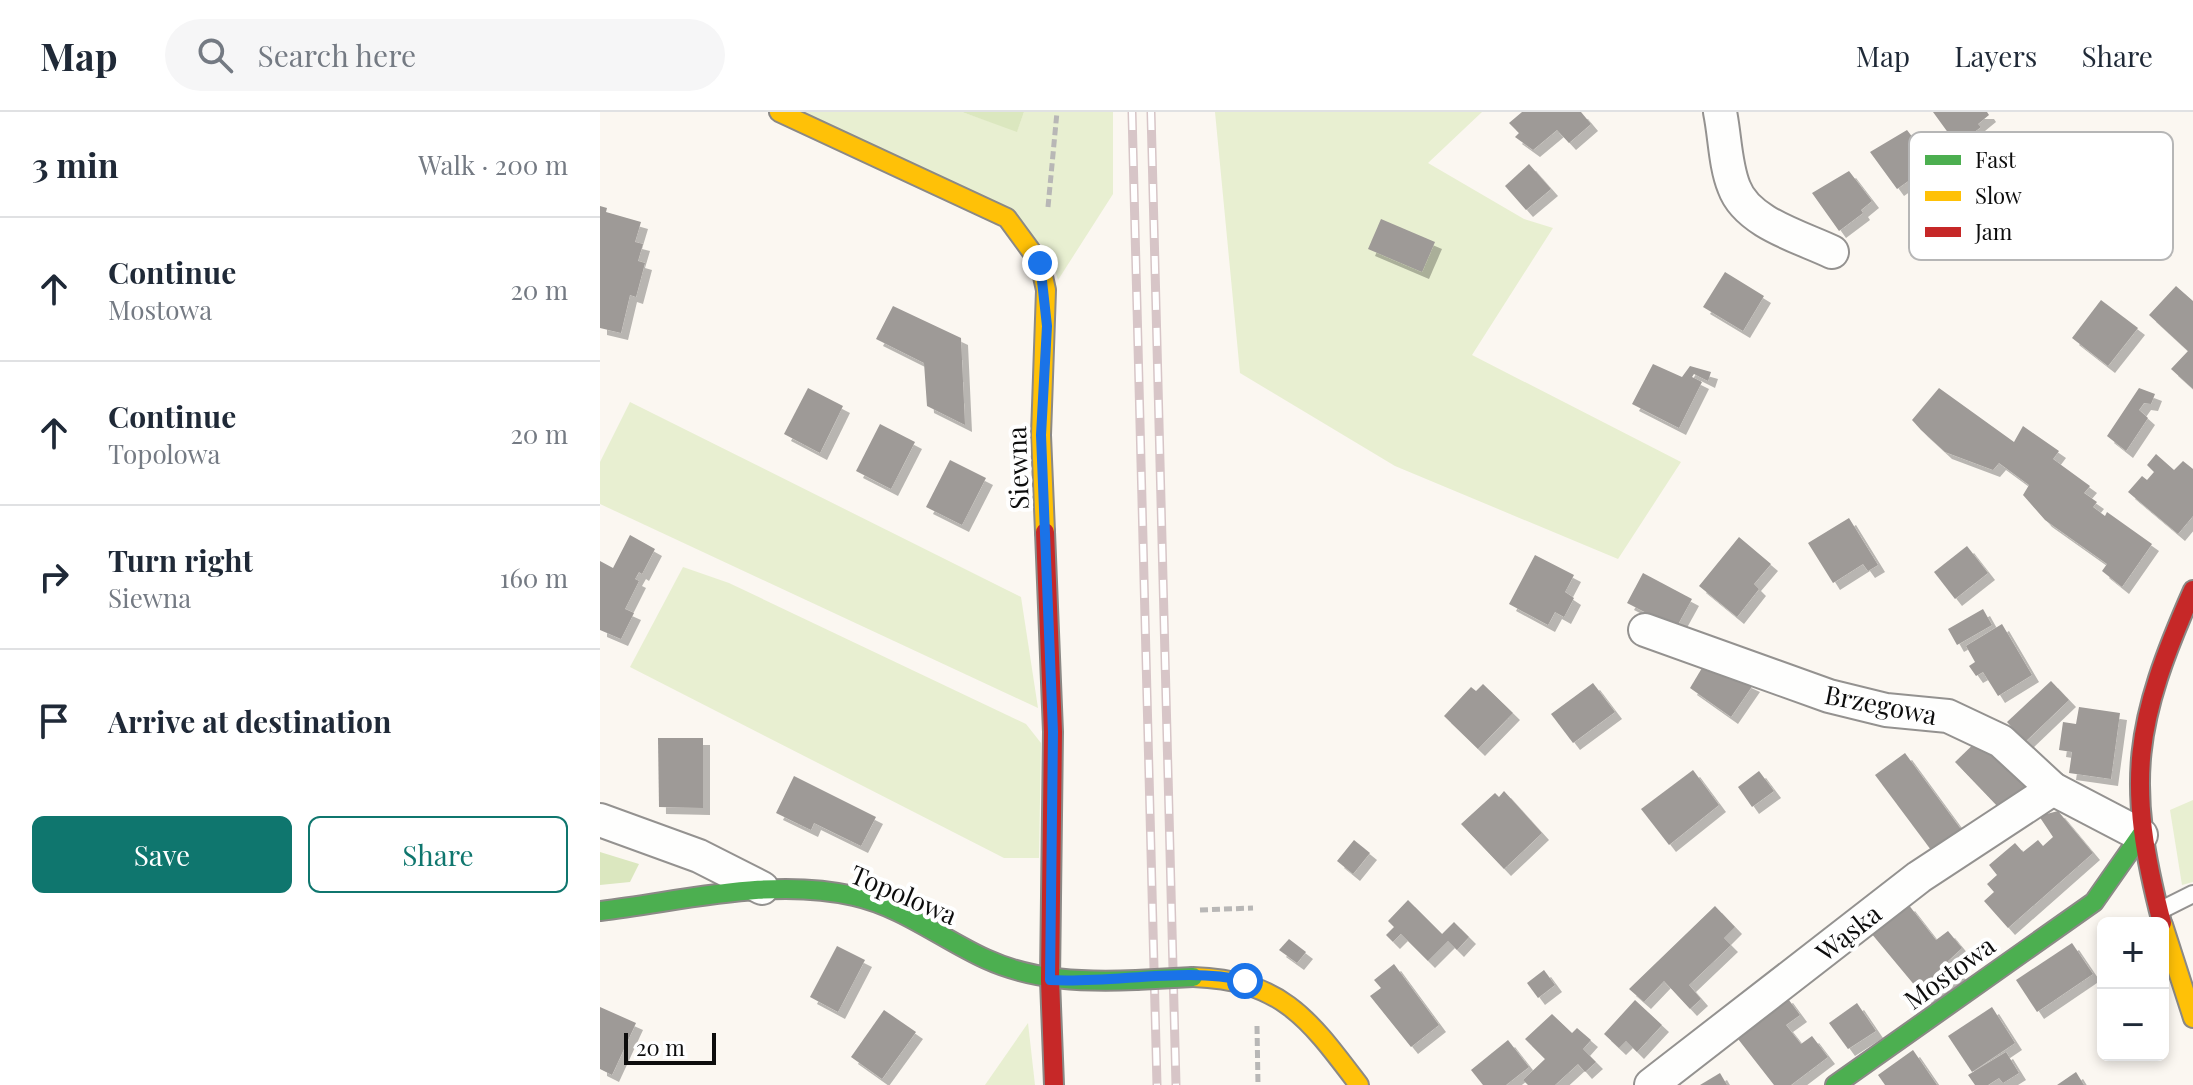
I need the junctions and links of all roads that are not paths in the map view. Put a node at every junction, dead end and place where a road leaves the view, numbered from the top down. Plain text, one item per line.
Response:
1 (779, 112) edge
2 (1720, 112) edge
3 (1832, 252) dead end
4 (2193, 590) edge
5 (1645, 630) dead end
6 (2053, 789) junction
7 (600, 820) edge
8 (2141, 835) junction
9 (762, 888) junction
10 (2193, 894) edge
11 (600, 911) edge
12 (2139, 914) dead end
13 (2150, 917) edge
14 (2161, 917) edge
15 (2166, 917) edge
16 (2169, 942) edge
17 (1050, 980) junction
18 (2193, 1018) edge
19 (1054, 1085) edge
20 (1359, 1085) edge
21 (1651, 1085) edge
22 (1835, 1085) edge

1 - 17 street, Siewna
2 - 3 street
4 - 8 street
5 - 6 street, Brzegowa
6 - 8 street, Brzegowa
6 - 21 street, Wąska
7 - 9 street
8 - 14 street
8 - 22 street, Mostowa
9 - 11 street, Topolowa
9 - 17 street, Topolowa
10 - 15 lane
12 - 13 street
16 - 18 street
17 - 19 street, Siewna
17 - 20 street, Topolowa, bridge

